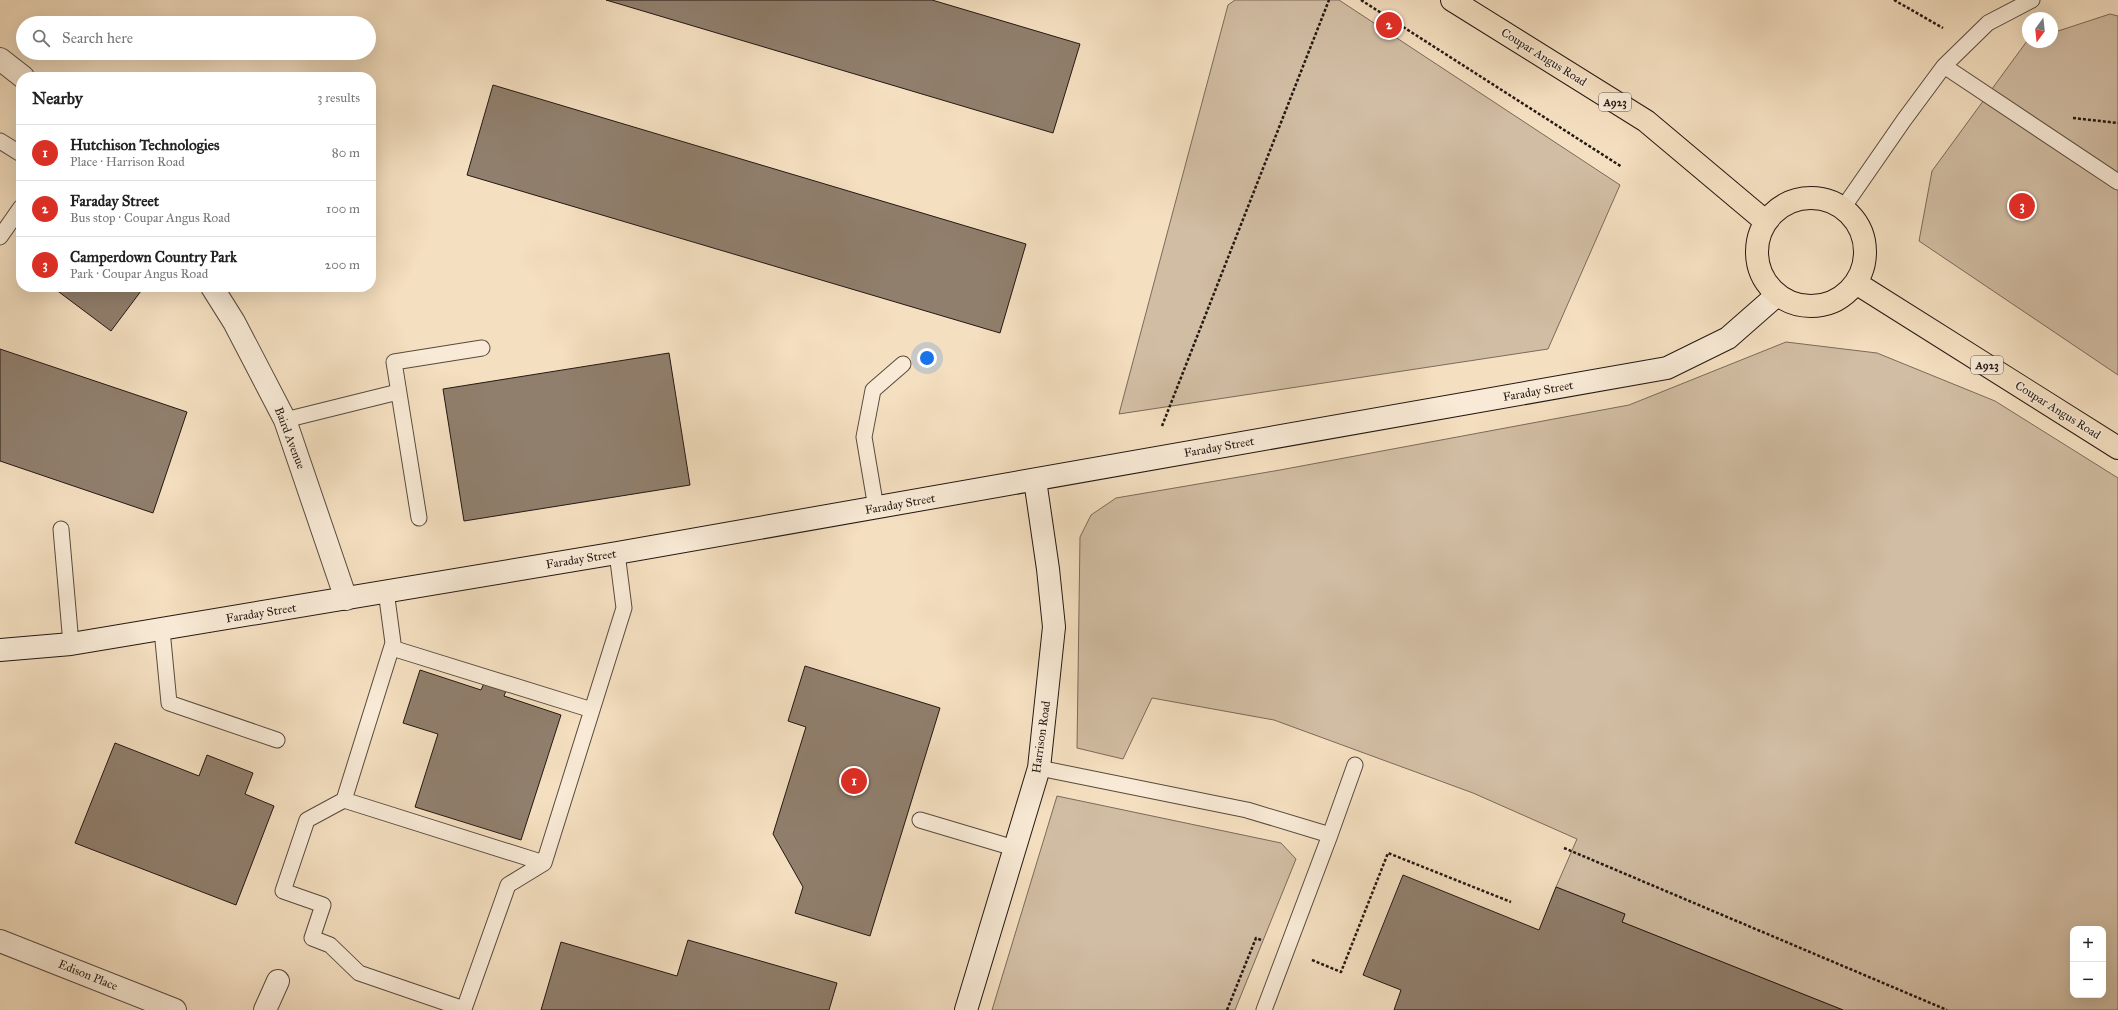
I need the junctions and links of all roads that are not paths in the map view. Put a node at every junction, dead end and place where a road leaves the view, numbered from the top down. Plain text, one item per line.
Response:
1 (1452, 0) edge
2 (2032, 0) edge
3 (0, 59) edge
4 (1944, 66) junction
5 (17, 72) edge
6 (0, 142) edge
7 (16, 151) edge
8 (2118, 182) edge
9 (1843, 208) junction
10 (16, 214) edge
11 (1765, 221) junction
12 (0, 237) edge
13 (1856, 283) junction
14 (215, 292) edge
15 (1777, 295) junction
16 (482, 348) dead end
17 (903, 364) dead end
18 (398, 392) junction
19 (285, 420) junction
20 (2118, 448) edge
21 (1036, 480) junction
22 (876, 508) junction
23 (419, 518) dead end
24 (61, 528) dead end
25 (617, 553) junction
26 (386, 591) junction
27 (346, 599) junction
28 (162, 630) junction
29 (71, 644) junction
30 (392, 648) junction
31 (0, 650) edge
32 (592, 710) junction
33 (276, 740) dead end
34 (1355, 765) dead end
35 (1039, 768) junction
36 (344, 800) junction
37 (920, 820) dead end
38 (1330, 835) junction
39 (1014, 848) junction
40 (544, 862) junction
41 (0, 941) edge
42 (278, 981) dead end
43 (175, 1010) edge
44 (265, 1010) edge
45 (966, 1010) edge
46 (1264, 1010) edge

1 - 11 main road, Coupar Angus Road / A923
2 - 4 lane
3 - 5 street
4 - 8 lane
4 - 9 lane
6 - 7 lane
9 - 11 main road
9 - 13 main road
10 - 12 lane
11 - 15 main road
13 - 15 main road
13 - 20 main road, Coupar Angus Road / A923
14 - 19 street, Baird Avenue
15 - 21 street, Faraday Street
16 - 18 lane
17 - 22 lane
18 - 19 lane
18 - 23 lane
19 - 27 street, Baird Avenue
21 - 22 street, Faraday Street
21 - 35 street, Harrison Road
22 - 25 street, Faraday Street
24 - 29 lane
25 - 26 street, Faraday Street
25 - 32 lane
26 - 27 street, Faraday Street
26 - 30 lane
27 - 28 street, Faraday Street
28 - 29 street, Faraday Street
28 - 33 lane
29 - 31 street, Faraday Street
30 - 32 lane
30 - 36 lane
32 - 40 lane
34 - 38 lane
35 - 38 lane
35 - 39 street, Harrison Road
36 - 40 lane
36 - 40 lane
37 - 39 lane
38 - 46 lane
39 - 45 street, Harrison Road
41 - 43 street, Edison Place
42 - 44 street

